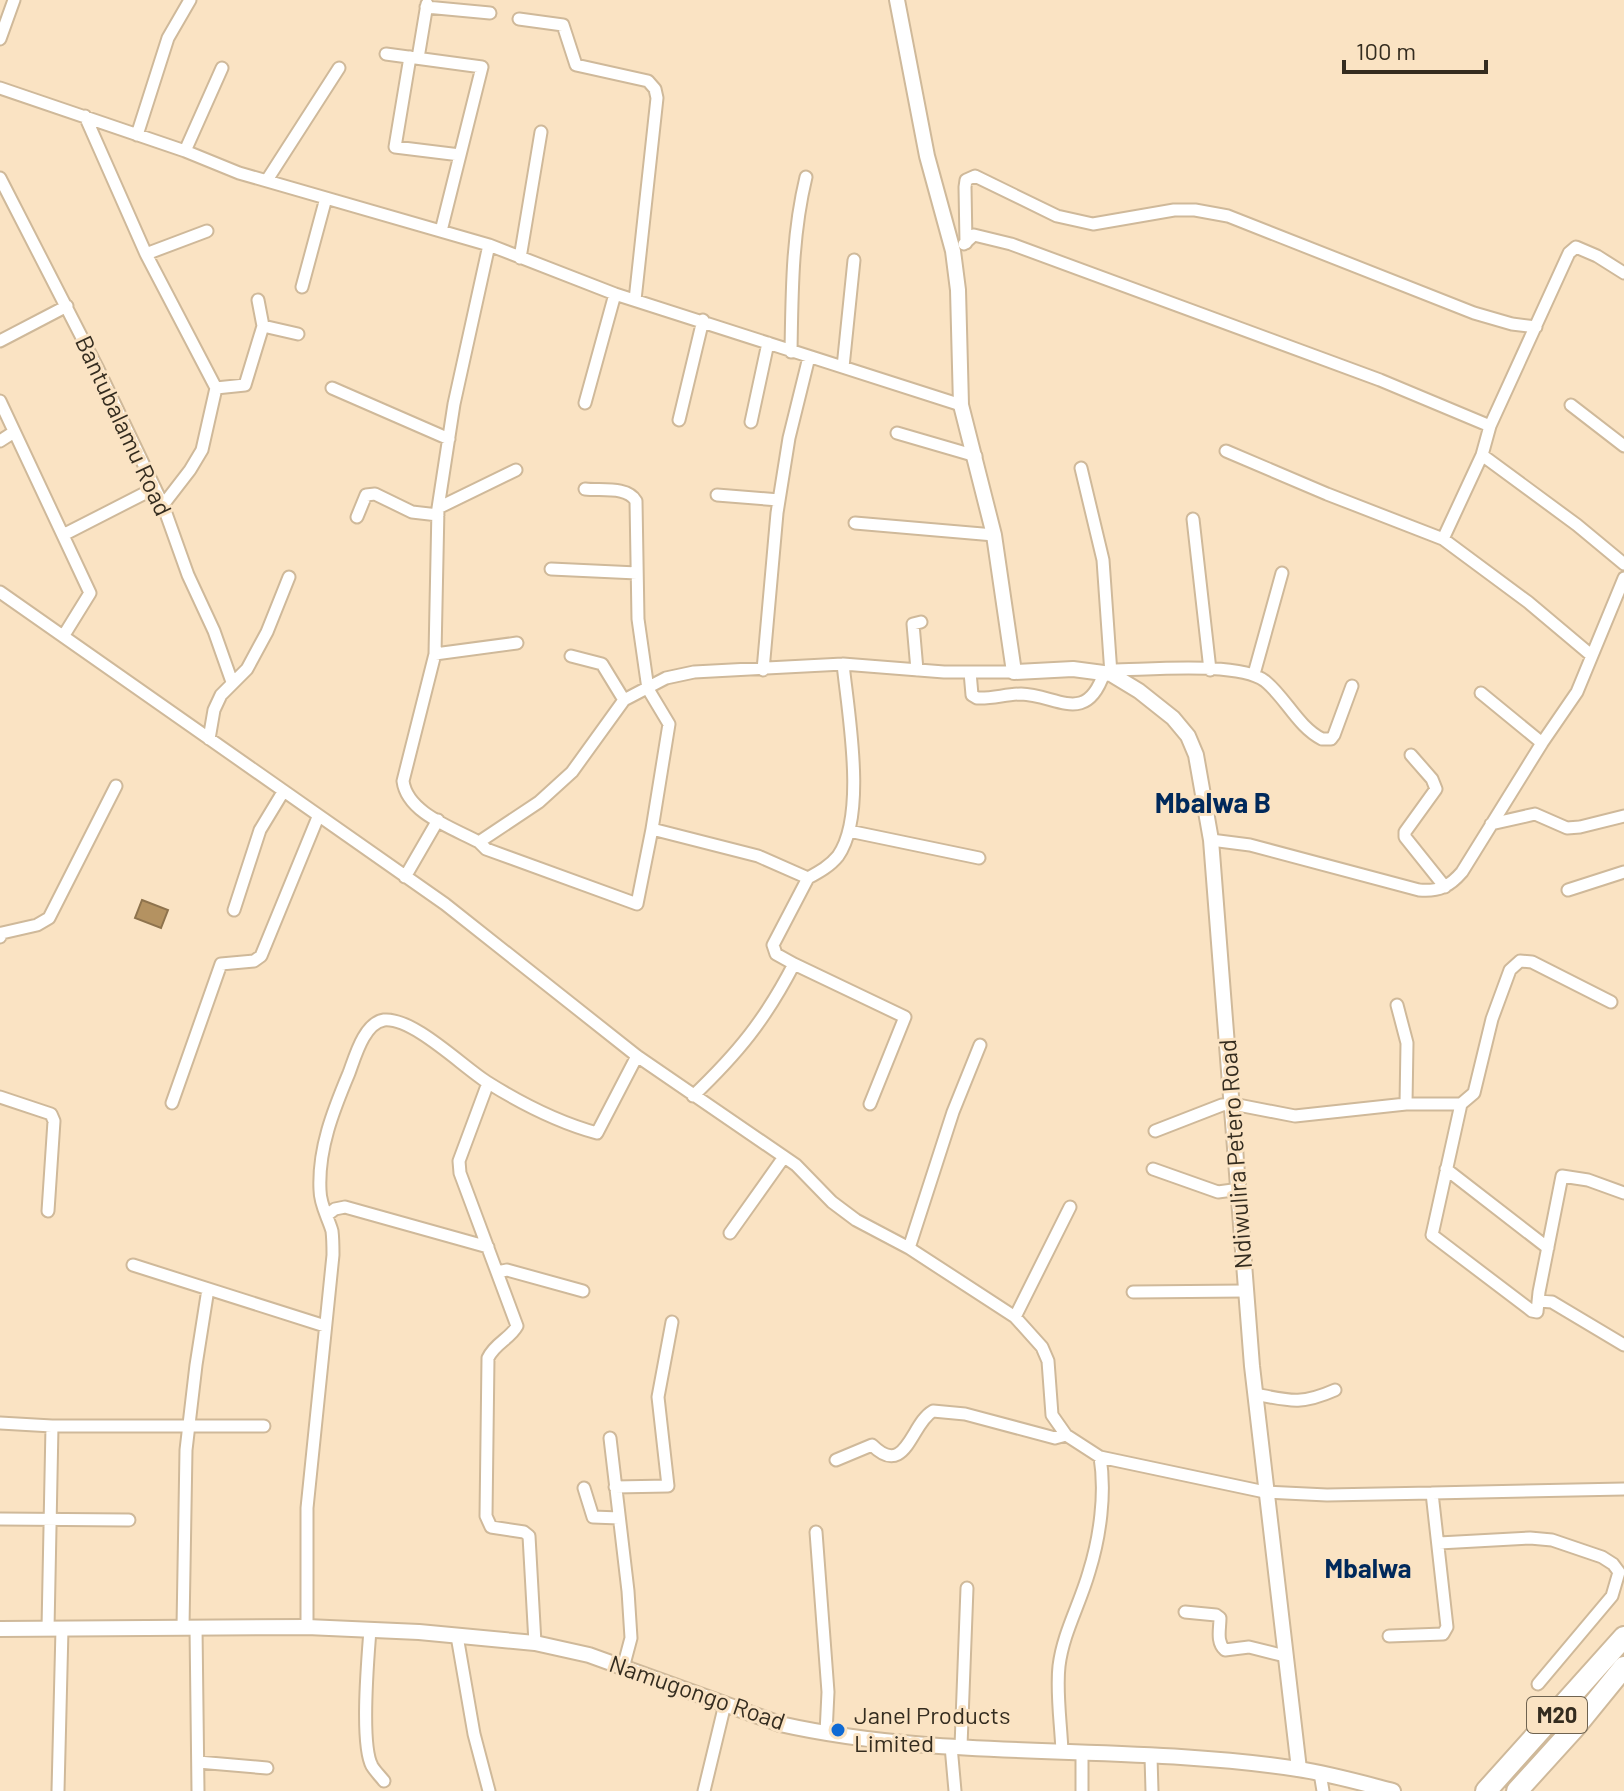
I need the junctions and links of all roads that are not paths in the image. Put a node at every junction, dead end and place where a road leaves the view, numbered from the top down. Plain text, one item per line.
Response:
1 (14, 0) edge
2 (190, 0) edge
3 (897, 0) edge
4 (427, 4) edge
5 (490, 13) dead end
6 (519, 19) dead end
7 (0, 39) edge
8 (386, 54) dead end
9 (414, 58) junction
10 (222, 68) dead end
11 (339, 68) dead end
12 (0, 88) edge
13 (85, 116) junction
14 (541, 132) dead end
15 (137, 135) junction
16 (185, 151) junction
17 (460, 155) junction
18 (806, 177) dead end
19 (0, 178) edge
20 (267, 180) junction
21 (326, 198) junction
22 (207, 231) dead end
23 (441, 231) junction
24 (489, 245) junction
25 (960, 247) junction
26 (146, 254) junction
27 (520, 258) junction
28 (854, 260) dead end
29 (1624, 273) edge
30 (302, 287) dead end
31 (615, 294) junction
32 (258, 300) dead end
33 (635, 300) junction
34 (67, 306) junction
35 (703, 320) junction
36 (263, 326) junction
37 (1536, 327) junction
38 (298, 334) dead end
39 (0, 341) edge
40 (768, 343) junction
41 (791, 352) junction
42 (809, 357) junction
43 (843, 367) junction
44 (216, 388) junction
45 (332, 388) dead end
46 (0, 401) edge
47 (585, 403) dead end
48 (961, 405) junction
49 (1571, 405) dead end
50 (679, 420) dead end
51 (751, 422) dead end
52 (1490, 426) junction
53 (14, 432) junction
54 (897, 433) dead end
55 (449, 439) junction
56 (0, 441) edge
57 (1624, 446) edge
58 (1226, 451) dead end
59 (1482, 455) junction
60 (976, 456) junction
61 (1081, 468) dead end
62 (516, 470) dead end
63 (155, 488) junction
64 (585, 489) dead end
65 (717, 495) dead end
66 (779, 500) junction
67 (163, 505) junction
68 (438, 511) junction
69 (357, 517) dead end
70 (1193, 519) dead end
71 (855, 523) dead end
72 (63, 535) junction
73 (994, 535) junction
74 (1443, 539) junction
75 (1624, 564) edge
76 (551, 569) dead end
77 (637, 573) junction
78 (1282, 573) dead end
79 (289, 577) dead end
80 (1624, 578) edge
81 (0, 592) edge
82 (921, 622) dead end
83 (64, 635) junction
84 (517, 643) dead end
85 (435, 654) junction
86 (1591, 655) junction
87 (571, 656) dead end
88 (843, 664) junction
89 (763, 670) junction
90 (917, 670) junction
91 (1210, 670) junction
92 (970, 672) junction
93 (1014, 672) junction
94 (1109, 673) junction
95 (1254, 674) junction
96 (232, 682) junction
97 (1352, 686) dead end
98 (648, 689) junction
99 (1481, 693) dead end
100 (624, 700) junction
101 (209, 739) junction
102 (1542, 743) junction
103 (1411, 755) dead end
104 (116, 786) dead end
105 (283, 792) junction
106 (1624, 816) edge
107 (318, 817) junction
108 (438, 820) junction
109 (1491, 824) junction
110 (652, 829) junction
111 (849, 831) junction
112 (1211, 840) junction
113 (479, 842) junction
114 (979, 858) dead end
115 (1624, 872) edge
116 (405, 877) junction
117 (808, 878) junction
118 (1445, 887) junction
119 (1568, 890) dead end
120 (234, 910) dead end
121 (0, 937) edge
122 (794, 964) junction
123 (1611, 1002) dead end
124 (1397, 1005) dead end
125 (980, 1045) dead end
126 (637, 1056) junction
127 (488, 1083) junction
128 (693, 1096) junction
129 (0, 1097) edge
130 (172, 1103) dead end
131 (870, 1104) dead end
132 (1233, 1104) junction
133 (1406, 1104) junction
134 (1461, 1104) junction
135 (1155, 1131) dead end
136 (784, 1157) junction
137 (1153, 1169) dead end
138 (1446, 1169) junction
139 (1240, 1189) junction
140 (1624, 1193) edge
141 (1070, 1207) dead end
142 (48, 1211) dead end
143 (327, 1215) junction
144 (730, 1233) dead end
145 (488, 1247) junction
146 (909, 1248) junction
147 (1548, 1248) junction
148 (133, 1265) dead end
149 (497, 1272) junction
150 (208, 1289) junction
151 (583, 1291) dead end
152 (1245, 1291) junction
153 (1133, 1292) dead end
154 (1539, 1301) junction
155 (1015, 1317) junction
156 (672, 1322) dead end
157 (325, 1326) junction
158 (1624, 1345) edge
159 (1335, 1390) dead end
160 (1255, 1394) junction
161 (0, 1423) edge
162 (52, 1426) junction
163 (189, 1426) junction
164 (264, 1426) dead end
165 (1066, 1435) junction
166 (610, 1438) dead end
167 (1100, 1457) junction
168 (836, 1460) dead end
169 (615, 1487) junction
170 (584, 1488) dead end
171 (1624, 1489) edge
172 (1265, 1492) junction
173 (1432, 1493) junction
174 (619, 1518) junction
175 (0, 1519) edge
176 (50, 1520) junction
177 (129, 1520) dead end
178 (816, 1532) dead end
179 (1439, 1543) junction
180 (967, 1588) dead end
181 (1185, 1612) dead end
182 (190, 1627) junction
183 (307, 1627) junction
184 (0, 1629) edge
185 (55, 1629) junction
186 (370, 1630) junction
187 (457, 1636) junction
188 (1389, 1636) dead end
189 (1624, 1637) edge
190 (535, 1643) junction
191 (1285, 1656) junction
192 (1624, 1667) edge
193 (623, 1668) junction
194 (1538, 1684) dead end
195 (725, 1704) junction
196 (826, 1733) junction
197 (956, 1746) junction
198 (1062, 1752) junction
199 (1082, 1753) junction
200 (1151, 1757) junction
201 (198, 1762) junction
202 (267, 1768) dead end
203 (1299, 1769) junction
204 (1320, 1773) junction
205 (384, 1781) dead end
206 (58, 1791) edge
207 (198, 1791) edge
208 (489, 1791) edge
209 (704, 1791) edge
210 (955, 1791) edge
211 (1082, 1791) edge
212 (1152, 1791) edge
213 (1323, 1791) edge
214 (1393, 1791) edge
215 (1486, 1791) edge
216 (1517, 1791) edge

1 - 7 street
2 - 15 street
3 - 25 street
4 - 5 street
4 - 9 street
6 - 33 street
8 - 9 street
9 - 17 street
9 - 17 street
10 - 16 street
11 - 20 street
12 - 13 street
13 - 15 street
13 - 26 street
14 - 27 street
15 - 16 street
16 - 20 street
17 - 23 street
18 - 41 street
19 - 34 street, Bantubalamu Road
20 - 21 street
21 - 23 street
21 - 30 street
22 - 26 street
23 - 24 street
24 - 27 street
24 - 55 street
25 - 37 street
25 - 48 street
25 - 52 street
26 - 44 street
27 - 31 street
28 - 43 street
29 - 37 street
31 - 33 street
31 - 47 street
32 - 36 street
33 - 35 street
34 - 39 street
34 - 63 street, Bantubalamu Road
35 - 40 street
35 - 50 street
36 - 38 street
36 - 44 street
37 - 52 street
40 - 41 street
40 - 51 street
41 - 42 street
42 - 43 street
42 - 66 street
43 - 48 street
44 - 67 street
45 - 55 street
46 - 53 street
48 - 60 street
49 - 57 street
52 - 59 street
53 - 56 street
53 - 72 street
54 - 60 street
55 - 68 street
58 - 74 street
59 - 74 street
59 - 75 street
60 - 73 street
61 - 94 street
62 - 68 street
63 - 67 street, Bantubalamu Road
63 - 72 street
64 - 77 street
65 - 66 street
66 - 89 street
67 - 96 street, Bantubalamu Road
68 - 69 street
68 - 85 street
70 - 91 street
71 - 73 street
72 - 83 street
73 - 93 street
74 - 86 street
76 - 77 street
77 - 98 street
78 - 95 street
79 - 96 street
80 - 86 street
81 - 83 street
82 - 90 street
83 - 101 street
84 - 85 street
85 - 108 street
86 - 102 street
87 - 100 street
88 - 89 street
88 - 90 street
88 - 111 street
89 - 98 street
90 - 92 street
91 - 94 street
91 - 95 street
92 - 93 street
92 - 94 street
93 - 94 street, Ndiwulira Petero Road
94 - 112 street, Ndiwulira Petero Road
95 - 97 street
96 - 101 street
98 - 100 street
98 - 110 street
99 - 102 street
100 - 113 street
101 - 105 street
102 - 109 street
103 - 118 street
104 - 121 street
105 - 107 street
105 - 120 street
106 - 109 street
107 - 116 street
107 - 130 street
108 - 113 street
108 - 116 street
109 - 118 street
110 - 113 street
110 - 117 street
111 - 114 street
111 - 117 street
112 - 118 street
112 - 132 street, Ndiwulira Petero Road
115 - 119 street
116 - 126 street
117 - 122 street
122 - 128 street
122 - 131 street
123 - 134 street
124 - 133 street
125 - 146 street
126 - 127 street
126 - 128 street
127 - 143 street
127 - 145 street
128 - 136 street
129 - 142 street
132 - 133 street
132 - 135 street
132 - 139 street, Ndiwulira Petero Road
133 - 134 street
134 - 138 street
136 - 144 street
136 - 146 street
137 - 139 street
138 - 147 street
138 - 154 street
139 - 152 street, Ndiwulira Petero Road
140 - 147 street
141 - 155 street
143 - 145 street
143 - 157 street
145 - 149 street
146 - 155 street
147 - 154 street
148 - 150 street
149 - 151 street
149 - 190 street
150 - 157 street
150 - 163 street
152 - 153 street
152 - 160 street, Ndiwulira Petero Road
154 - 158 street
155 - 165 street
156 - 169 street
157 - 183 street
159 - 160 street
160 - 172 street, Ndiwulira Petero Road
161 - 162 street
162 - 163 street
162 - 176 street
163 - 164 street
163 - 182 street
165 - 167 street
165 - 168 street
166 - 169 street
167 - 172 street
167 - 198 street
169 - 174 street
170 - 174 street
171 - 173 street
172 - 173 street
172 - 191 street, Ndiwulira Petero Road
173 - 179 street
174 - 193 street
175 - 176 street
176 - 177 street
176 - 185 street
178 - 196 street
179 - 188 street
179 - 194 street
180 - 197 street
181 - 191 street
182 - 183 street, Namugongo Road
182 - 185 street, Namugongo Road
182 - 201 street
183 - 186 street, Namugongo Road
184 - 185 street, Namugongo Road
185 - 206 street
186 - 187 street, Namugongo Road
186 - 205 street
187 - 190 street, Namugongo Road
187 - 208 street
189 - 215 highway, M20
190 - 193 street, Namugongo Road
191 - 203 street, Ndiwulira Petero Road
192 - 216 highway, M20
193 - 195 street, Namugongo Road
195 - 196 street, Namugongo Road
195 - 209 street
196 - 197 street, Namugongo Road
197 - 198 street, Namugongo Road
197 - 210 street
198 - 199 street, Namugongo Road
199 - 200 street, Namugongo Road
199 - 211 street
200 - 203 street, Namugongo Road
200 - 212 street
201 - 202 street
201 - 207 street
203 - 204 street, Namugongo Road
204 - 213 street
204 - 214 street, Namugongo Road

